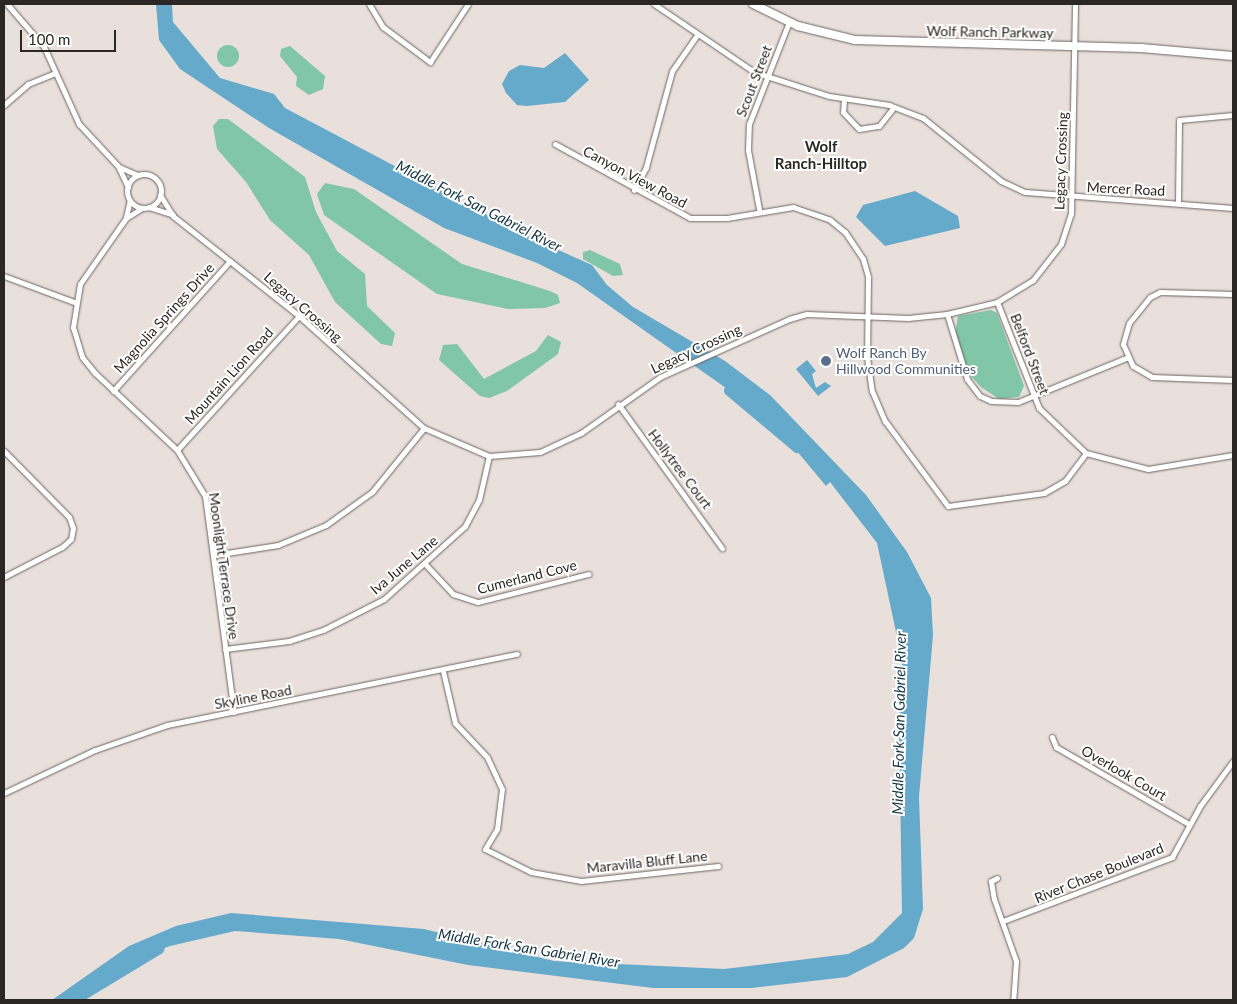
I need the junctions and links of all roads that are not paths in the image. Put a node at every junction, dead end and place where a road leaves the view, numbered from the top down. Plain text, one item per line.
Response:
1 (7, 4) edge
2 (369, 4) edge
3 (468, 4) edge
4 (654, 4) edge
5 (753, 4) edge
6 (1075, 4) edge
7 (789, 22) junction
8 (697, 35) junction
9 (1075, 46) junction
10 (1233, 56) edge
11 (55, 73) junction
12 (767, 77) junction
13 (844, 99) junction
14 (4, 105) edge
15 (894, 107) junction
16 (1233, 115) edge
17 (555, 144) dead end
18 (119, 167) junction
19 (138, 175) junction
20 (128, 187) junction
21 (634, 190) junction
22 (160, 196) junction
23 (1073, 198) junction
24 (130, 200) junction
25 (1178, 203) junction
26 (149, 207) junction
27 (142, 208) junction
28 (1233, 208) edge
29 (759, 209) junction
30 (173, 216) junction
31 (126, 218) junction
32 (230, 261) junction
33 (4, 276) edge
34 (1233, 294) edge
35 (74, 302) junction
36 (997, 302) junction
37 (947, 314) junction
38 (869, 315) junction
39 (299, 316) junction
40 (1126, 358) junction
41 (1233, 380) edge
42 (114, 391) junction
43 (1033, 397) junction
44 (618, 404) junction
45 (424, 428) junction
46 (177, 450) junction
47 (4, 452) edge
48 (1086, 453) junction
49 (1233, 455) edge
50 (490, 456) junction
51 (722, 548) dead end
52 (214, 555) junction
53 (426, 565) junction
54 (589, 574) dead end
55 (4, 577) edge
56 (224, 649) junction
57 (517, 654) dead end
58 (443, 671) junction
59 (234, 712) junction
60 (1052, 737) dead end
61 (1233, 761) edge
62 (4, 793) edge
63 (1189, 824) junction
64 (718, 866) dead end
65 (997, 878) dead end
66 (1003, 921) junction
67 (1013, 1000) edge

1 - 11 street
2 - 3 street
4 - 8 street, Mercer Road
5 - 7 street, Wolf Ranch Parkway
6 - 9 street, Legacy Crossing
7 - 9 street, Wolf Ranch Parkway
7 - 12 street, Scout Street
8 - 12 street, Mercer Road
8 - 21 street
9 - 10 street, Wolf Ranch Parkway
9 - 23 street, Legacy Crossing
11 - 14 street
11 - 18 street
12 - 13 street, Mercer Road
12 - 29 street, Scout Street
13 - 15 street, Mercer Road
13 - 15 street
15 - 23 street, Mercer Road
16 - 25 street
17 - 21 street, Canyon View Road
18 - 19 street
18 - 20 street
19 - 20 street
19 - 22 street, Legacy Crossing
20 - 24 street
21 - 29 street, Canyon View Road
22 - 26 street
22 - 30 street, Legacy Crossing
23 - 25 street, Mercer Road
23 - 36 street, Legacy Crossing
24 - 27 street
24 - 31 street, Moonlight Terrace Drive
25 - 28 street, Mercer Road
26 - 27 street, Legacy Crossing
26 - 30 street, Legacy Crossing
27 - 31 street, Moonlight Terrace Drive
29 - 38 street, Canyon View Road
30 - 32 street, Legacy Crossing
31 - 35 street, Moonlight Terrace Drive
32 - 39 street, Legacy Crossing
32 - 42 street, Magnolia Springs Drive
33 - 35 street
34 - 40 street
35 - 42 street, Moonlight Terrace Drive
36 - 37 street, Legacy Crossing
36 - 43 street, Belford Street
37 - 38 street, Legacy Crossing
37 - 43 street
38 - 44 street, Legacy Crossing
38 - 48 street, Canyon View Road
39 - 45 street, Legacy Crossing
39 - 46 street, Mountain Lion Road
40 - 41 street
40 - 43 street
42 - 46 street, Moonlight Terrace Drive
43 - 48 street, Belford Street
44 - 50 street, Legacy Crossing
44 - 51 street, Hollytree Court
45 - 50 street, Legacy Crossing
45 - 52 street
46 - 52 street, Moonlight Terrace Drive
47 - 55 street
48 - 49 street, Belford Street
50 - 53 street, Iva June Lane
52 - 56 street, Moonlight Terrace Drive
53 - 54 street, Cumerland Cove
53 - 56 street, Iva June Lane
56 - 59 street, Moonlight Terrace Drive
57 - 58 street, Skyline Road
58 - 59 street, Skyline Road
58 - 64 street, Maravilla Bluff Lane
59 - 62 street, Skyline Road
60 - 63 street, Overlook Court
61 - 63 street, River Chase Boulevard
63 - 66 street, River Chase Boulevard
65 - 66 street
66 - 67 street

